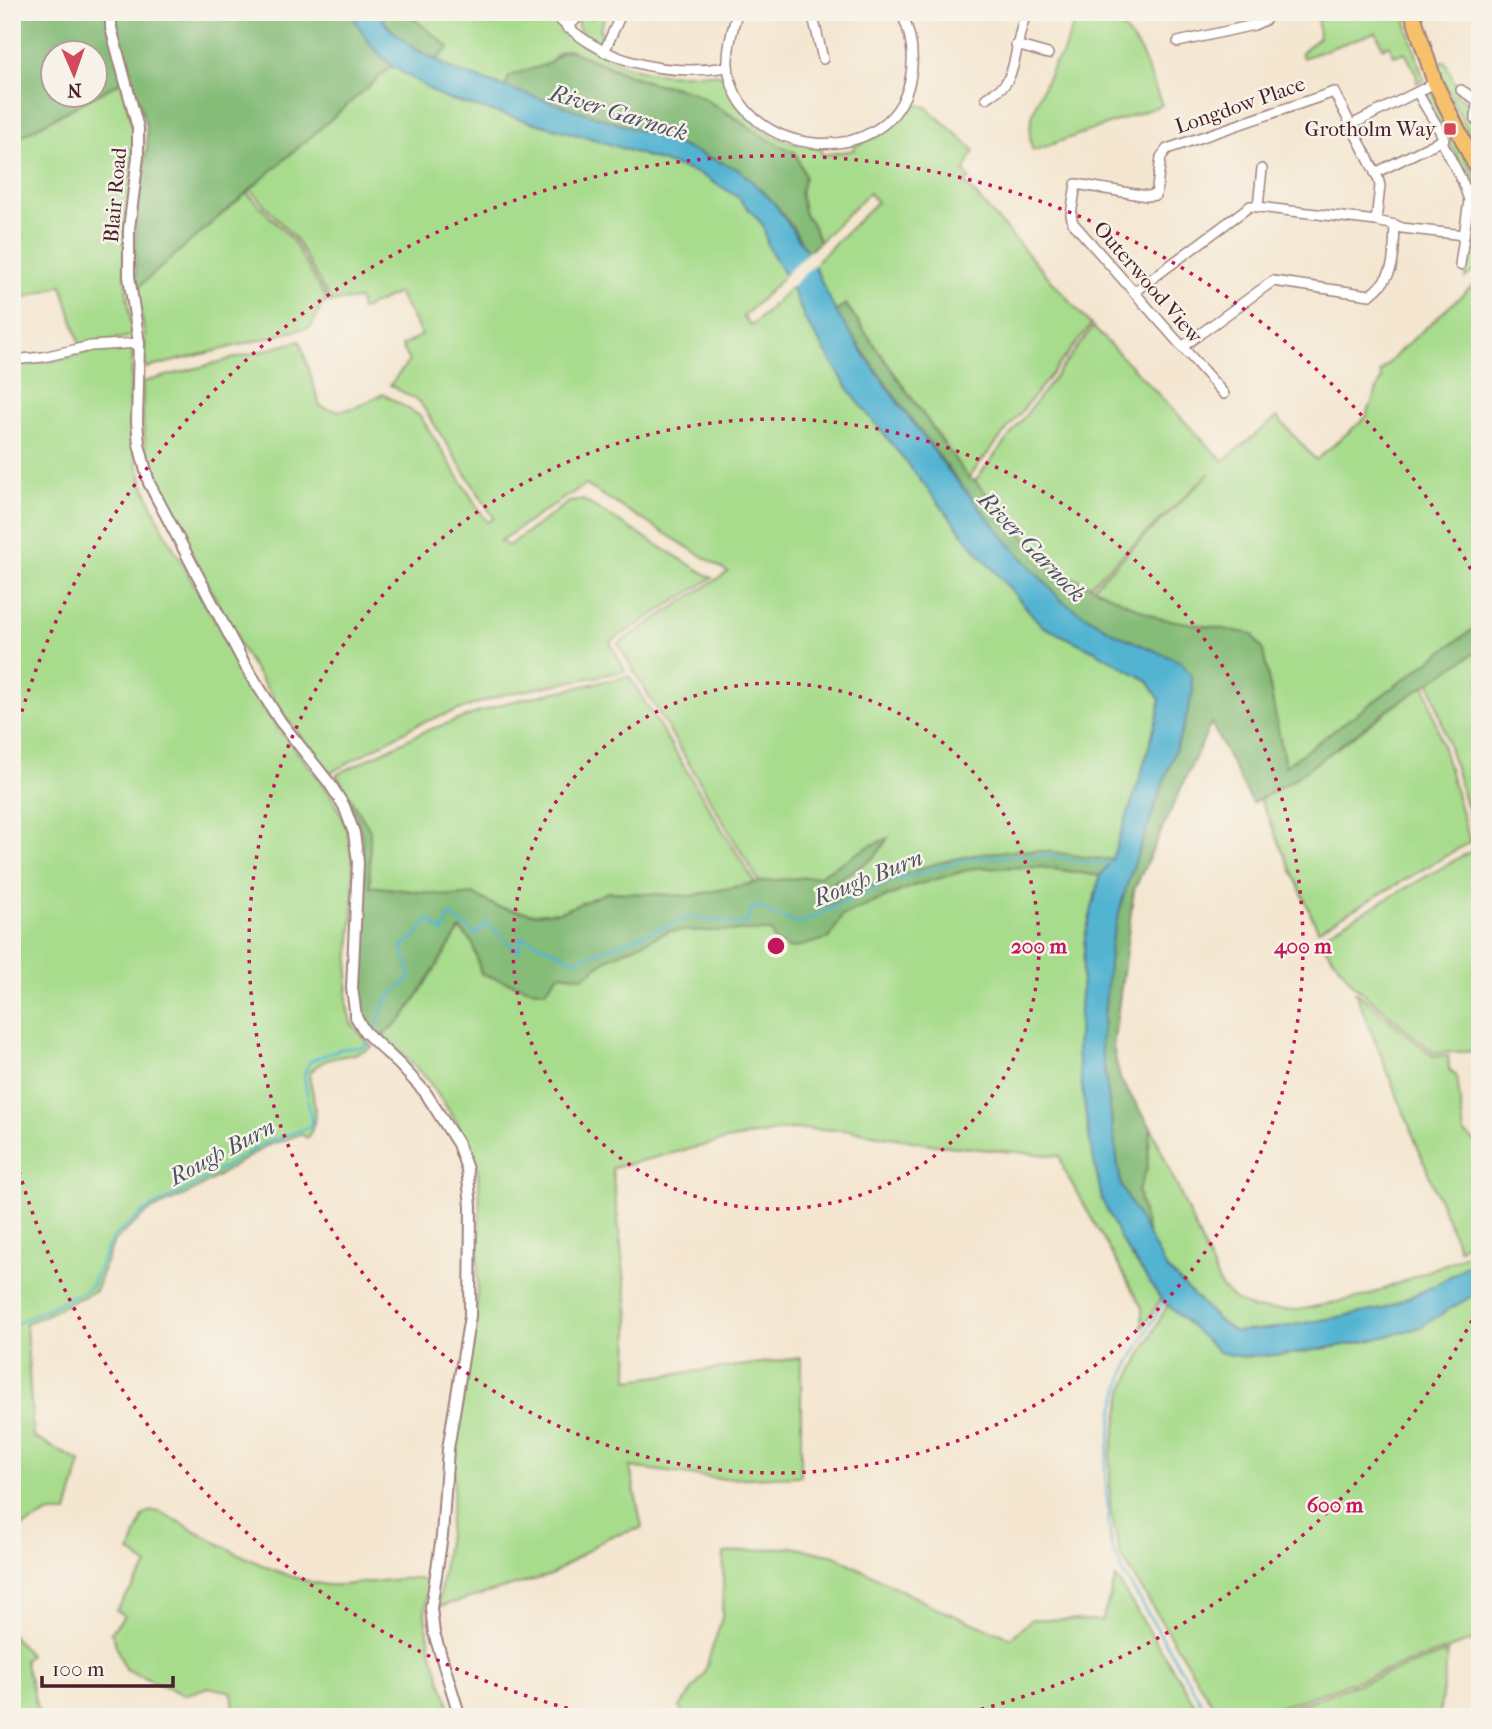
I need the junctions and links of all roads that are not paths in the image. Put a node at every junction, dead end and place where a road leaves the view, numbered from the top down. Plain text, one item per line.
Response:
1 (111, 12) edge
2 (552, 12) edge
3 (583, 12) edge
4 (622, 12) edge
5 (737, 12) edge
6 (812, 12) edge
7 (901, 12) edge
8 (1027, 12) edge
9 (1273, 12) edge
10 (1412, 12) edge
11 (567, 28) junction
12 (1178, 42) dead end
13 (1016, 45) junction
14 (604, 51) junction
15 (1048, 54) dead end
16 (822, 60) dead end
17 (728, 67) junction
18 (1435, 83) junction
19 (1461, 90) dead end
20 (1418, 93) junction
21 (986, 98) dead end
22 (1478, 99) edge
23 (1476, 120) dead end
24 (1351, 125) junction
25 (1443, 139) junction
26 (1476, 157) edge
27 (1262, 169) dead end
28 (1376, 173) junction
29 (1480, 176) edge
30 (1076, 184) joint
31 (1258, 206) junction
32 (1376, 221) junction
33 (1395, 225) junction
34 (1464, 235) junction
35 (1460, 265) dead end
36 (1134, 292) junction
37 (139, 343) junction
38 (1182, 347) junction
39 (12, 360) edge
40 (1224, 394) dead end
41 (460, 1717) edge

1 - 37 street, Blair Road
2 - 11 street
3 - 11 street
4 - 14 street
5 - 17 street
6 - 16 street
7 - 17 street
8 - 13 street
9 - 12 street
10 - 18 highway
11 - 14 street
13 - 15 street
13 - 21 street
14 - 17 street
18 - 20 street
18 - 26 highway
19 - 22 street
20 - 24 street
20 - 25 street
22 - 23 street
24 - 28 street
24 - 30 street, Longdow Place
25 - 28 street
25 - 34 street
26 - 29 highway
27 - 31 street
28 - 32 street
30 - 36 street, Outerwood View
31 - 32 street
31 - 36 street
32 - 33 street
33 - 34 street
33 - 38 street
34 - 35 street
36 - 38 street, Outerwood View
37 - 39 street
37 - 41 street, Blair Road
38 - 40 street, Outerwood View

